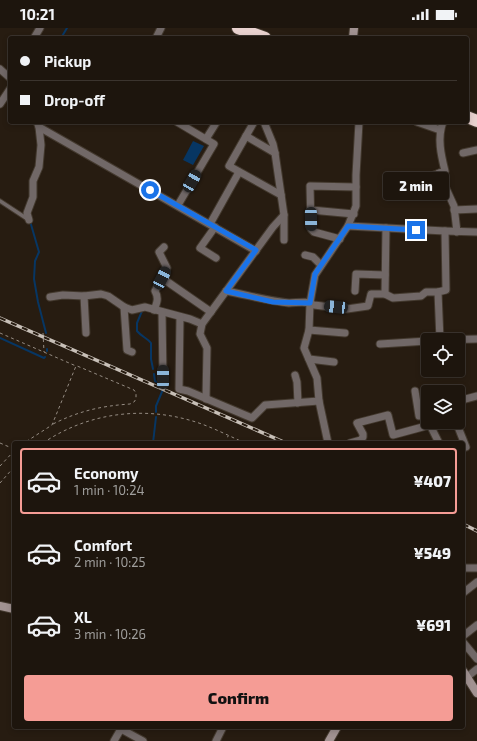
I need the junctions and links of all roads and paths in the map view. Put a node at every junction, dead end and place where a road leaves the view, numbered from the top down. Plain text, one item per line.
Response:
1 (238, 28) edge
2 (260, 35) edge
3 (0, 69) edge
4 (8, 76) edge
5 (8, 92) edge
6 (0, 104) edge
7 (215, 124) edge
8 (253, 124) edge
9 (265, 124) edge
10 (359, 124) edge
11 (423, 124) edge
12 (442, 124) edge
13 (38, 125) edge
14 (188, 125) edge
15 (440, 130) junction
16 (246, 136) junction
17 (206, 139) junction
18 (477, 150) edge
19 (275, 153) junction
20 (463, 153) dead end
21 (239, 172) junction
22 (439, 173) junction
23 (414, 183) dead end
24 (356, 187) junction
25 (281, 195) junction
26 (0, 201) edge
27 (178, 205) junction
28 (477, 209) edge
29 (311, 210) junction
30 (454, 210) junction
31 (354, 214) junction
32 (284, 215) junction
33 (28, 220) joint
34 (212, 225) junction
35 (348, 226) junction
36 (386, 228) junction
37 (445, 231) junction
38 (458, 232) junction
39 (477, 232) edge
40 (340, 239) junction
41 (284, 240) dead end
42 (164, 247) dead end
43 (256, 250) junction
44 (305, 255) dead end
45 (216, 258) dead end
46 (321, 265) junction
47 (385, 275) junction
48 (162, 278) junction
49 (226, 291) junction
50 (355, 291) dead end
51 (438, 292) junction
52 (385, 294) junction
53 (84, 296) junction
54 (50, 297) dead end
55 (310, 303) junction
56 (124, 307) junction
57 (154, 310) junction
58 (162, 312) junction
59 (211, 312) junction
60 (180, 317) junction
61 (202, 324) junction
62 (309, 330) junction
63 (43, 332) dead end
64 (0, 333) edge
65 (86, 333) dead end
66 (345, 333) dead end
67 (439, 333) edge
68 (465, 339) edge
69 (477, 339) edge
70 (421, 341) edge
71 (380, 344) dead end
72 (44, 352) junction
73 (132, 352) dead end
74 (309, 359) junction
75 (334, 362) dead end
76 (76, 366) junction
77 (295, 375) dead end
78 (163, 377) dead end
79 (415, 391) dead end
80 (477, 396) edge
81 (206, 399) junction
82 (465, 399) edge
83 (319, 401) junction
84 (298, 403) junction
85 (421, 417) edge
86 (421, 422) edge
87 (52, 425) junction
88 (433, 429) edge
89 (459, 429) edge
90 (53, 436) junction
91 (228, 436) junction
92 (27, 441) edge
93 (46, 441) edge
94 (52, 441) edge
95 (227, 441) edge
96 (240, 441) edge
97 (328, 441) edge
98 (357, 441) edge
99 (438, 441) edge
100 (464, 441) edge
101 (0, 443) edge
102 (12, 449) edge
103 (12, 452) edge
104 (0, 466) edge
105 (12, 469) edge
106 (0, 483) edge
107 (465, 568) edge
108 (477, 568) edge
109 (477, 582) edge
110 (465, 591) edge
111 (0, 606) edge
112 (12, 609) edge
113 (477, 625) edge
114 (465, 634) edge
115 (465, 644) edge
116 (477, 659) edge
117 (477, 669) edge
118 (465, 674) edge
119 (477, 694) edge
120 (121, 729) edge
121 (124, 729) edge
122 (222, 729) edge
123 (336, 729) edge
124 (114, 741) edge
125 (143, 741) edge
126 (216, 741) edge
127 (329, 741) edge

1 - 2 highway
3 - 4 street
5 - 6 street
7 - 17 street
8 - 16 street
9 - 19 street
10 - 24 street
11 - 15 street
12 - 15 street
13 - 27 street
13 - 33 street
14 - 17 street
15 - 22 street
16 - 19 street
16 - 21 street
17 - 27 street
18 - 20 street
19 - 25 street
21 - 25 street
21 - 34 street
22 - 23 street
22 - 30 street
24 - 29 street
24 - 31 street
25 - 32 street
26 - 33 lane
27 - 34 street
28 - 30 street
29 - 31 street
29 - 40 street
30 - 38 street
31 - 35 street
32 - 41 street
32 - 43 street
34 - 43 street
34 - 45 street
35 - 36 street
35 - 40 street
36 - 37 street
36 - 47 street
37 - 38 street
37 - 51 street
38 - 39 street
40 - 46 street
42 - 48 street
43 - 49 street
44 - 46 street
46 - 55 street
47 - 50 street
47 - 52 street
48 - 57 street
48 - 59 street
49 - 55 street
49 - 59 street
51 - 52 street
51 - 67 street
52 - 55 street
53 - 54 street
53 - 56 street
53 - 65 street
55 - 62 street
56 - 57 street
56 - 73 street
57 - 58 street
58 - 60 street
58 - 78 street
59 - 61 street
60 - 61 street
60 - 81 street
61 - 81 street
62 - 66 street
62 - 74 street
63 - 72 path
64 - 72 path
68 - 69 street
70 - 71 street
72 - 76 path
74 - 75 street
74 - 83 street
76 - 87 path
76 - 87 path
77 - 84 street
79 - 85 street
80 - 82 street
81 - 84 street
83 - 84 street
83 - 97 street
86 - 98 street
87 - 92 path
88 - 99 street
89 - 100 street
90 - 91 path
90 - 93 path
90 - 94 path
91 - 95 path
91 - 96 path
101 - 102 path
103 - 104 path
105 - 106 path
107 - 108 street
109 - 110 street
111 - 112 street
113 - 114 street
115 - 116 street
117 - 118 street
118 - 119 street
120 - 124 street
121 - 125 street
122 - 126 street
123 - 127 street

